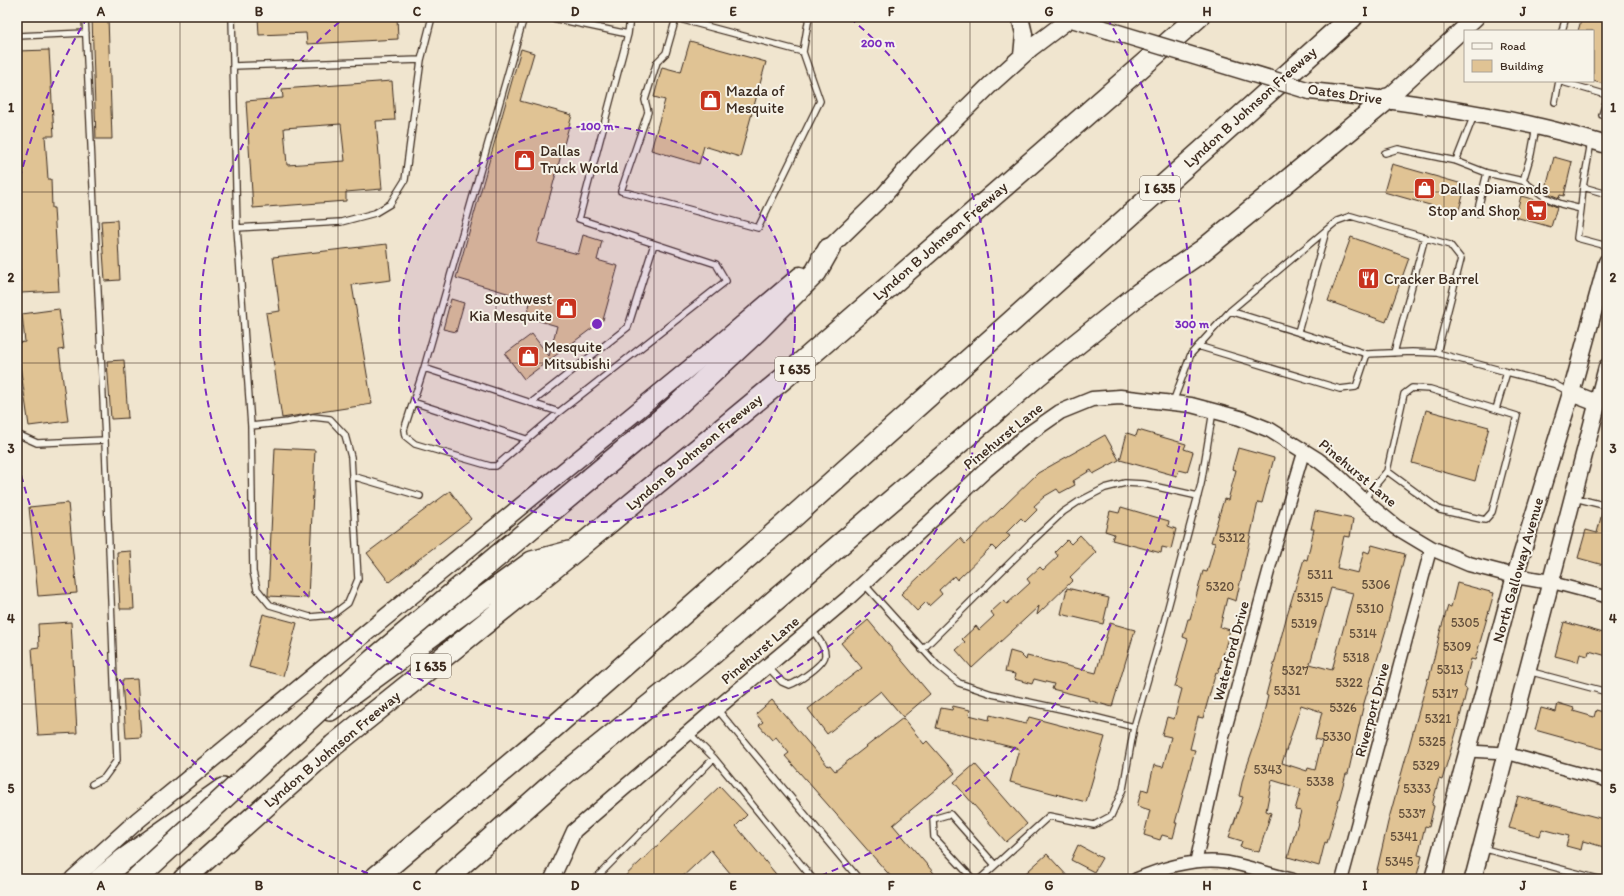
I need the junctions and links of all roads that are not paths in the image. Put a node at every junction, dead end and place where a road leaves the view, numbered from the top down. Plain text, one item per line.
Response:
1 (85, 17) edge
2 (232, 17) edge
3 (432, 17) edge
4 (524, 17) edge
5 (548, 17) edge
6 (630, 17) edge
7 (809, 17) edge
8 (1020, 17) edge
9 (1198, 17) edge
10 (1352, 17) edge
11 (1476, 17) edge
12 (1566, 17) edge
13 (674, 18) edge
14 (1069, 18) edge
15 (1562, 30) edge
16 (86, 33) junction
17 (628, 34) junction
18 (17, 36) edge
19 (803, 52) junction
20 (1022, 56) junction
21 (421, 60) junction
22 (233, 66) junction
23 (1559, 82) edge
24 (1562, 82) edge
25 (1607, 95) edge
26 (1387, 99) junction
27 (1607, 99) edge
28 (1554, 102) dead end
29 (1474, 114) junction
30 (1602, 115) dead end
31 (1536, 126) junction
32 (1591, 140) junction
33 (1607, 145) edge
34 (1385, 153) dead end
35 (1456, 161) junction
36 (1487, 173) junction
37 (1523, 181) junction
38 (1584, 188) junction
39 (1607, 194) edge
40 (1581, 209) junction
41 (1477, 213) dead end
42 (237, 228) junction
43 (1326, 231) junction
44 (1425, 237) junction
45 (654, 244) junction
46 (1607, 246) edge
47 (829, 249) junction
48 (1607, 262) edge
49 (1230, 311) junction
50 (1298, 332) junction
51 (1198, 346) junction
52 (1394, 353) junction
53 (1437, 353) junction
54 (1367, 354) junction
55 (1607, 367) edge
56 (424, 368) junction
57 (1507, 372) junction
58 (1571, 393) junction
59 (413, 402) junction
60 (531, 402) junction
61 (1173, 403) junction
62 (1599, 403) junction
63 (1496, 409) junction
64 (1213, 411) junction
65 (559, 412) junction
66 (251, 426) junction
67 (17, 434) edge
68 (526, 439) junction
69 (105, 440) junction
70 (1304, 451) junction
71 (1387, 471) junction
72 (352, 476) junction
73 (420, 496) dead end
74 (1198, 496) junction
75 (1572, 497) junction
76 (1363, 500) junction
77 (1607, 506) edge
78 (1431, 548) junction
79 (577, 549) junction
80 (1516, 576) junction
81 (1550, 582) junction
82 (864, 584) junction
83 (1607, 597) edge
84 (812, 629) junction
85 (922, 650) junction
86 (768, 667) junction
87 (1527, 671) junction
88 (1607, 692) edge
89 (718, 709) junction
90 (1134, 727) junction
91 (689, 733) junction
92 (1468, 750) junction
93 (1506, 753) junction
94 (714, 758) junction
95 (1607, 781) edge
96 (92, 784) dead end
97 (1481, 848) junction
98 (1196, 861) junction
99 (995, 865) junction
100 (73, 879) edge
101 (100, 879) edge
102 (136, 879) edge
103 (184, 879) edge
104 (374, 879) edge
105 (445, 879) edge
106 (552, 879) edge
107 (595, 879) edge
108 (813, 879) edge
109 (859, 879) edge
110 (973, 879) edge
111 (980, 879) edge
112 (1136, 879) edge
113 (1292, 879) edge
114 (1342, 879) edge
115 (1433, 879) edge
116 (1473, 879) edge
117 (1599, 879) edge

1 - 16 lane
2 - 22 lane
3 - 21 lane
4 - 56 lane
5 - 17 lane
6 - 17 lane
7 - 19 lane
8 - 20 main road
9 - 79 highway, Lyndon B Johnson Freeway / I 635
10 - 104 highway, Lyndon B Johnson Freeway / I 635
11 - 26 main road
12 - 15 lane
13 - 19 lane
13 - 19 lane
14 - 20 main road
14 - 26 main road, Oates Drive, bridge
16 - 18 lane
16 - 69 lane
17 - 45 lane
20 - 47 main road
21 - 22 lane
21 - 42 lane
22 - 42 lane
23 - 28 lane
24 - 25 lane
26 - 29 main road, Oates Drive
26 - 105 highway
27 - 30 lane
29 - 31 main road, Oates Drive
29 - 35 lane
31 - 32 main road, Oates Drive
31 - 37 lane
32 - 33 main road, Oates Drive
32 - 38 lane
34 - 35 lane
35 - 36 lane
36 - 37 lane
36 - 41 lane
37 - 40 lane
38 - 39 lane
38 - 40 lane
40 - 46 lane
42 - 66 lane
43 - 44 lane
43 - 49 lane
43 - 50 lane
44 - 52 lane
44 - 53 lane
45 - 60 lane
45 - 65 lane
47 - 100 main road
47 - 102 highway, bridge
48 - 58 main road, North Galloway Avenue
49 - 50 lane
49 - 51 lane
50 - 54 lane
51 - 54 lane
51 - 61 lane
52 - 53 lane
52 - 54 lane
53 - 57 lane
55 - 62 main road
56 - 59 lane
56 - 60 lane
57 - 58 lane
57 - 63 lane
58 - 62 main road
58 - 80 main road, North Galloway Avenue
59 - 68 lane
59 - 68 lane
60 - 65 lane
61 - 64 street, Pinehurst Lane
61 - 82 street, Pinehurst Lane
62 - 75 main road
63 - 71 lane
63 - 71 lane
64 - 70 street, Pinehurst Lane
64 - 74 lane
65 - 68 lane
66 - 72 lane
66 - 72 lane
67 - 69 lane
69 - 96 lane
70 - 76 street, Pinehurst Lane
70 - 98 street, Waterford Drive
71 - 76 lane
72 - 73 lane
74 - 85 lane
74 - 90 lane
75 - 77 lane
75 - 81 main road
76 - 78 street, Pinehurst Lane
78 - 80 street, Pinehurst Lane
78 - 114 street, Riverport Drive
79 - 101 highway
79 - 103 highway, Lyndon B Johnson Freeway / I 635
80 - 81 street, Pinehurst Lane
80 - 92 main road, North Galloway Avenue
81 - 83 street, Pinehurst Lane
81 - 87 main road
82 - 84 street, Pinehurst Lane
82 - 85 lane
84 - 86 street, Pinehurst Lane
84 - 86 lane
85 - 90 lane
86 - 89 street, Pinehurst Lane
87 - 88 lane
87 - 93 main road
89 - 91 street, Pinehurst Lane
89 - 109 lane
90 - 99 lane
91 - 94 lane
91 - 106 street, Pinehurst Lane
92 - 93 street
92 - 115 main road, North Galloway Avenue
93 - 95 street
93 - 97 main road
94 - 107 lane
94 - 108 lane
97 - 116 main road
97 - 117 lane
98 - 112 street
98 - 113 street
99 - 110 lane
99 - 111 lane

